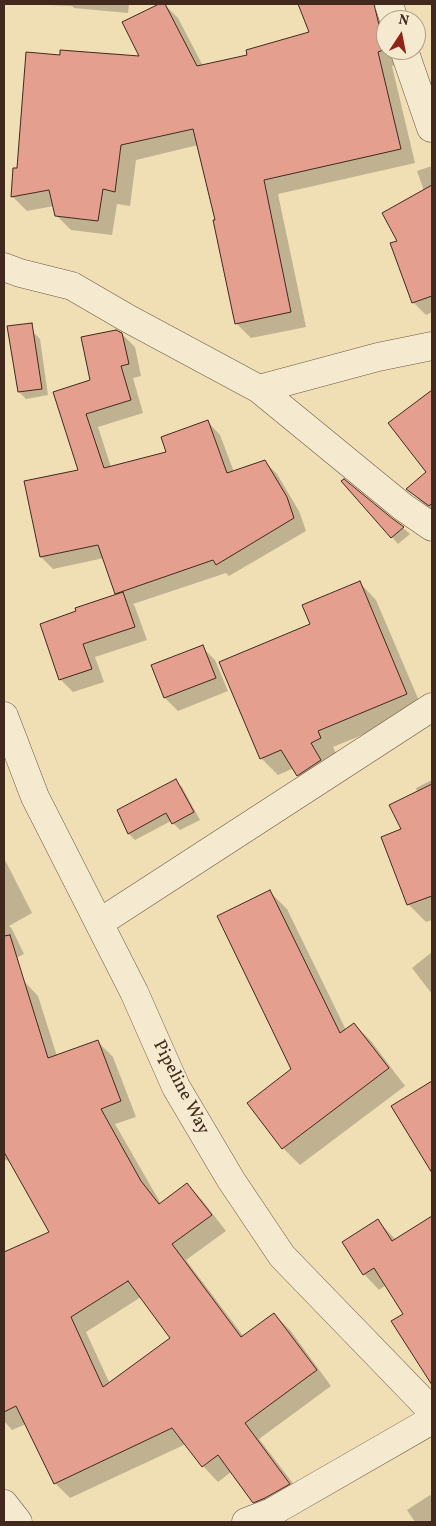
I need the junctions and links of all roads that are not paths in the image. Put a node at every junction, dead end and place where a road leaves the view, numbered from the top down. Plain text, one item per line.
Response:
1 (407, 60) edge
2 (431, 128) dead end
3 (4, 267) edge
4 (432, 346) edge
5 (259, 389) junction
6 (432, 526) edge
7 (432, 707) edge
8 (4, 716) edge
9 (99, 923) junction
10 (432, 1411) edge
11 (432, 1420) edge
12 (4, 1504) edge
13 (18, 1522) edge
14 (246, 1522) edge

1 - 2 street
3 - 5 street
4 - 5 street
5 - 6 street
7 - 9 street
8 - 9 street, Pipeline Way
9 - 10 street, Pipeline Way
11 - 14 street
12 - 13 street

